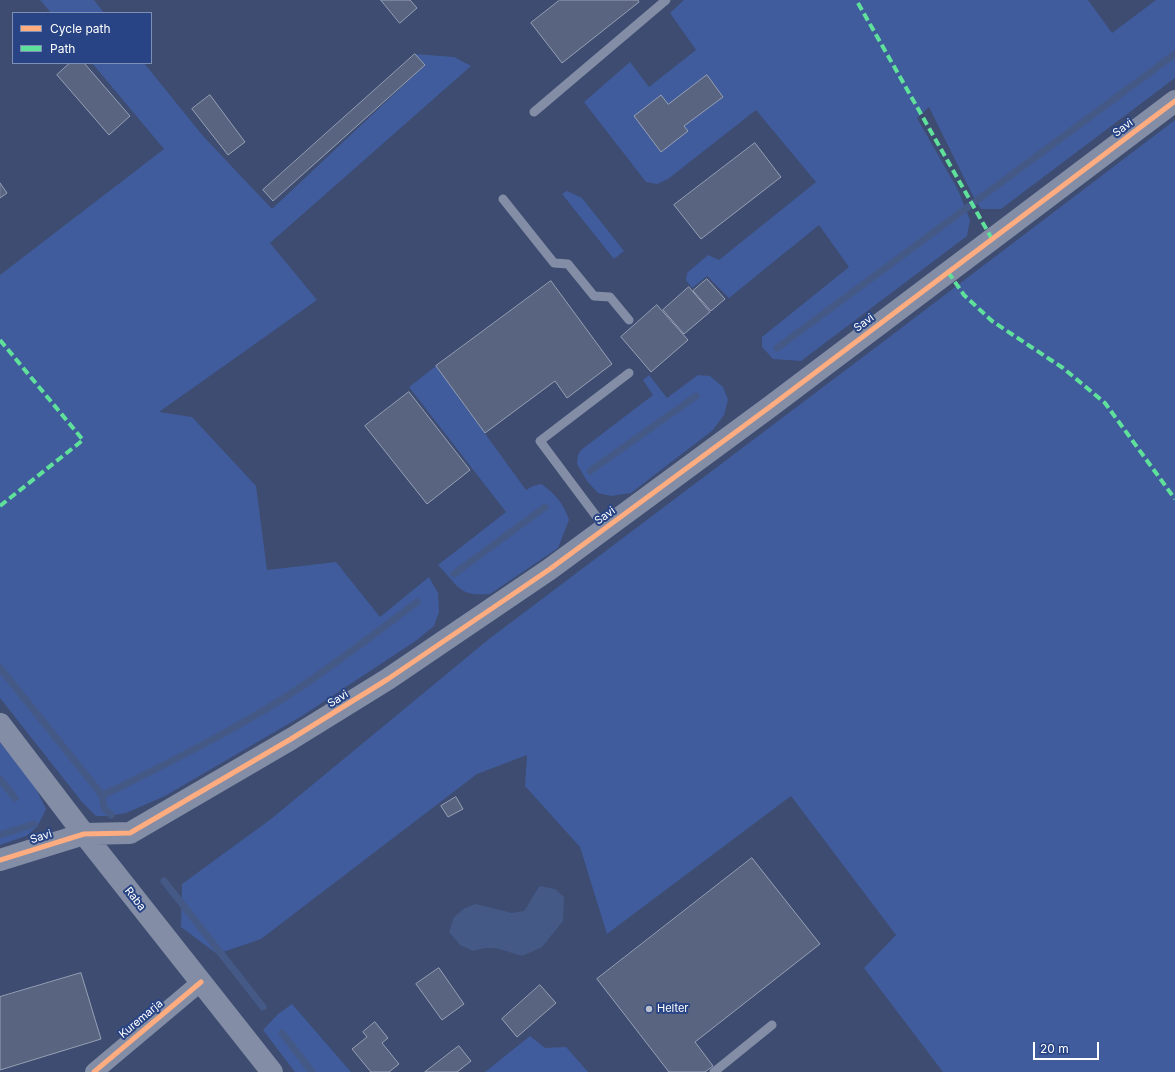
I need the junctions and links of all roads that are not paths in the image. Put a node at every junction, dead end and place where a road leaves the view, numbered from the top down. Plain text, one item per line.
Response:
1 (666, 0) edge
2 (1175, 101) edge
3 (534, 112) dead end
4 (503, 199) dead end
5 (629, 320) dead end
6 (629, 373) dead end
7 (605, 528) junction
8 (0, 724) edge
9 (84, 834) junction
10 (0, 860) edge
11 (201, 982) junction
12 (772, 1025) dead end
13 (94, 1072) edge
14 (272, 1072) edge
15 (714, 1072) edge

1 - 3 lane
2 - 7 street, Savi
4 - 5 lane
6 - 7 lane
7 - 9 street, Savi
8 - 9 street, Raba
9 - 10 street, Savi
9 - 11 street, Raba
11 - 13 street, Kuremarja
11 - 14 street, Raba
12 - 15 lane

